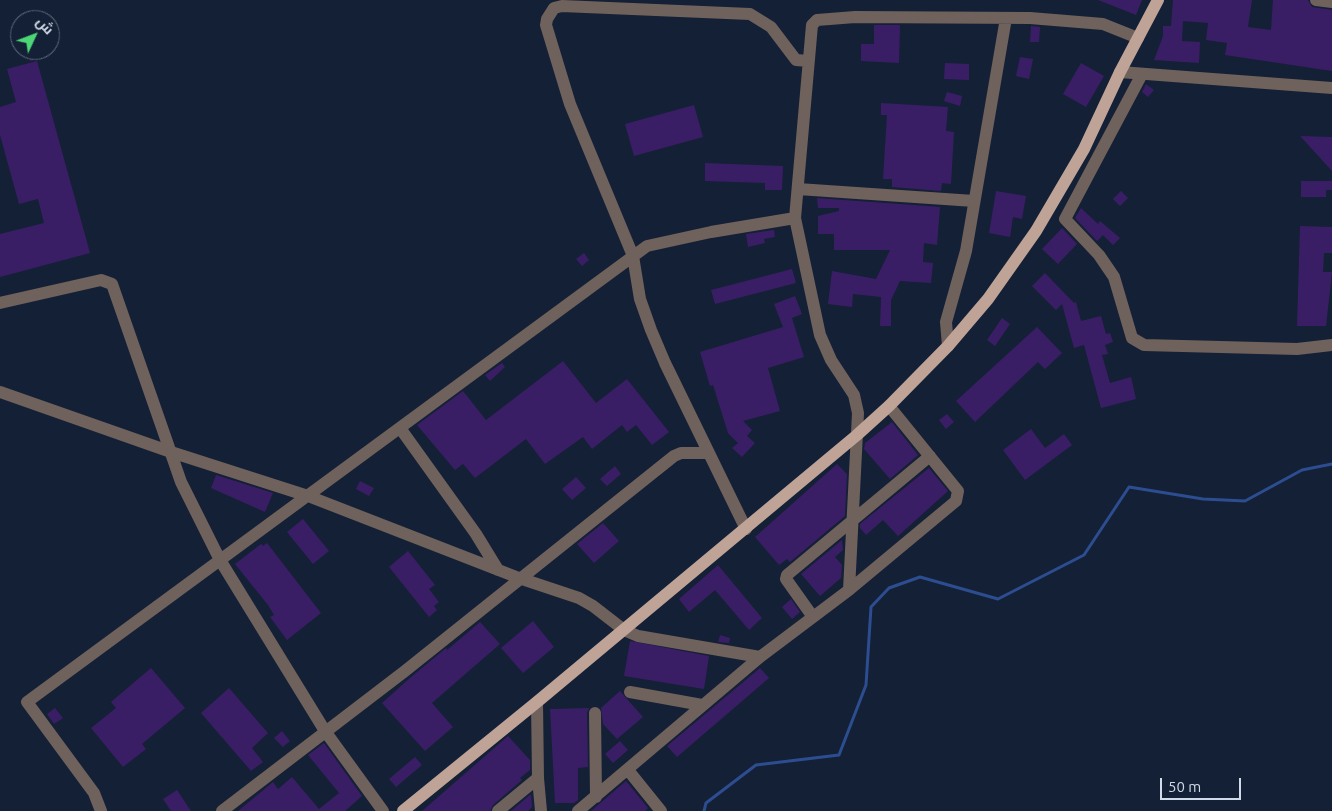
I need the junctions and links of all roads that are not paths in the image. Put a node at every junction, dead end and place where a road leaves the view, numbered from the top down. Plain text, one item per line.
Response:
1 (1158, 0) edge
2 (1316, 0) edge
3 (1332, 2) edge
4 (1006, 18) junction
5 (1138, 38) junction
6 (808, 61) junction
7 (1120, 72) junction
8 (1142, 74) junction
9 (1332, 88) edge
10 (798, 189) junction
11 (974, 200) junction
12 (795, 218) junction
13 (633, 256) junction
14 (0, 303) edge
15 (1332, 345) edge
16 (948, 346) junction
17 (0, 392) edge
18 (889, 406) junction
19 (400, 428) junction
20 (857, 435) junction
21 (171, 452) junction
22 (708, 453) junction
23 (930, 456) junction
24 (308, 496) junction
25 (852, 519) junction
26 (746, 529) junction
27 (220, 560) junction
28 (498, 570) junction
29 (520, 578) junction
30 (849, 590) junction
31 (813, 617) junction
32 (624, 630) junction
33 (760, 657) junction
34 (630, 692) dead end
35 (537, 702) junction
36 (702, 705) junction
37 (596, 713) dead end
38 (325, 731) junction
39 (628, 770) junction
40 (538, 778) junction
41 (596, 796) junction
42 (101, 811) edge
43 (222, 811) edge
44 (383, 811) edge
45 (403, 811) edge
46 (498, 811) edge
47 (542, 811) edge
48 (578, 811) edge
49 (661, 811) edge

1 - 5 main road
2 - 3 street
4 - 5 street
4 - 6 street
4 - 11 street
5 - 7 main road
6 - 10 street
6 - 13 street
7 - 8 street
7 - 16 main road
8 - 9 street
8 - 15 street
10 - 11 street
10 - 12 street
11 - 16 street
12 - 13 street
12 - 20 street
13 - 19 street
13 - 22 street
14 - 21 street
16 - 18 main road
17 - 21 street
18 - 20 main road
18 - 23 street
19 - 24 street
19 - 28 street
20 - 25 street
20 - 26 main road
21 - 24 street
21 - 27 street
22 - 26 street
22 - 29 street
23 - 25 street
23 - 30 street
24 - 27 street
24 - 28 street
25 - 30 street
25 - 31 street
26 - 32 main road
27 - 38 street
27 - 42 street
28 - 29 street
29 - 32 street
29 - 38 street
30 - 31 street
31 - 33 street
32 - 33 street
32 - 35 main road
33 - 36 street
34 - 36 street
35 - 40 street
35 - 45 main road
36 - 39 street
37 - 41 street
38 - 43 street
38 - 44 street
39 - 41 street
39 - 49 street
40 - 46 street
40 - 47 street
41 - 48 street

